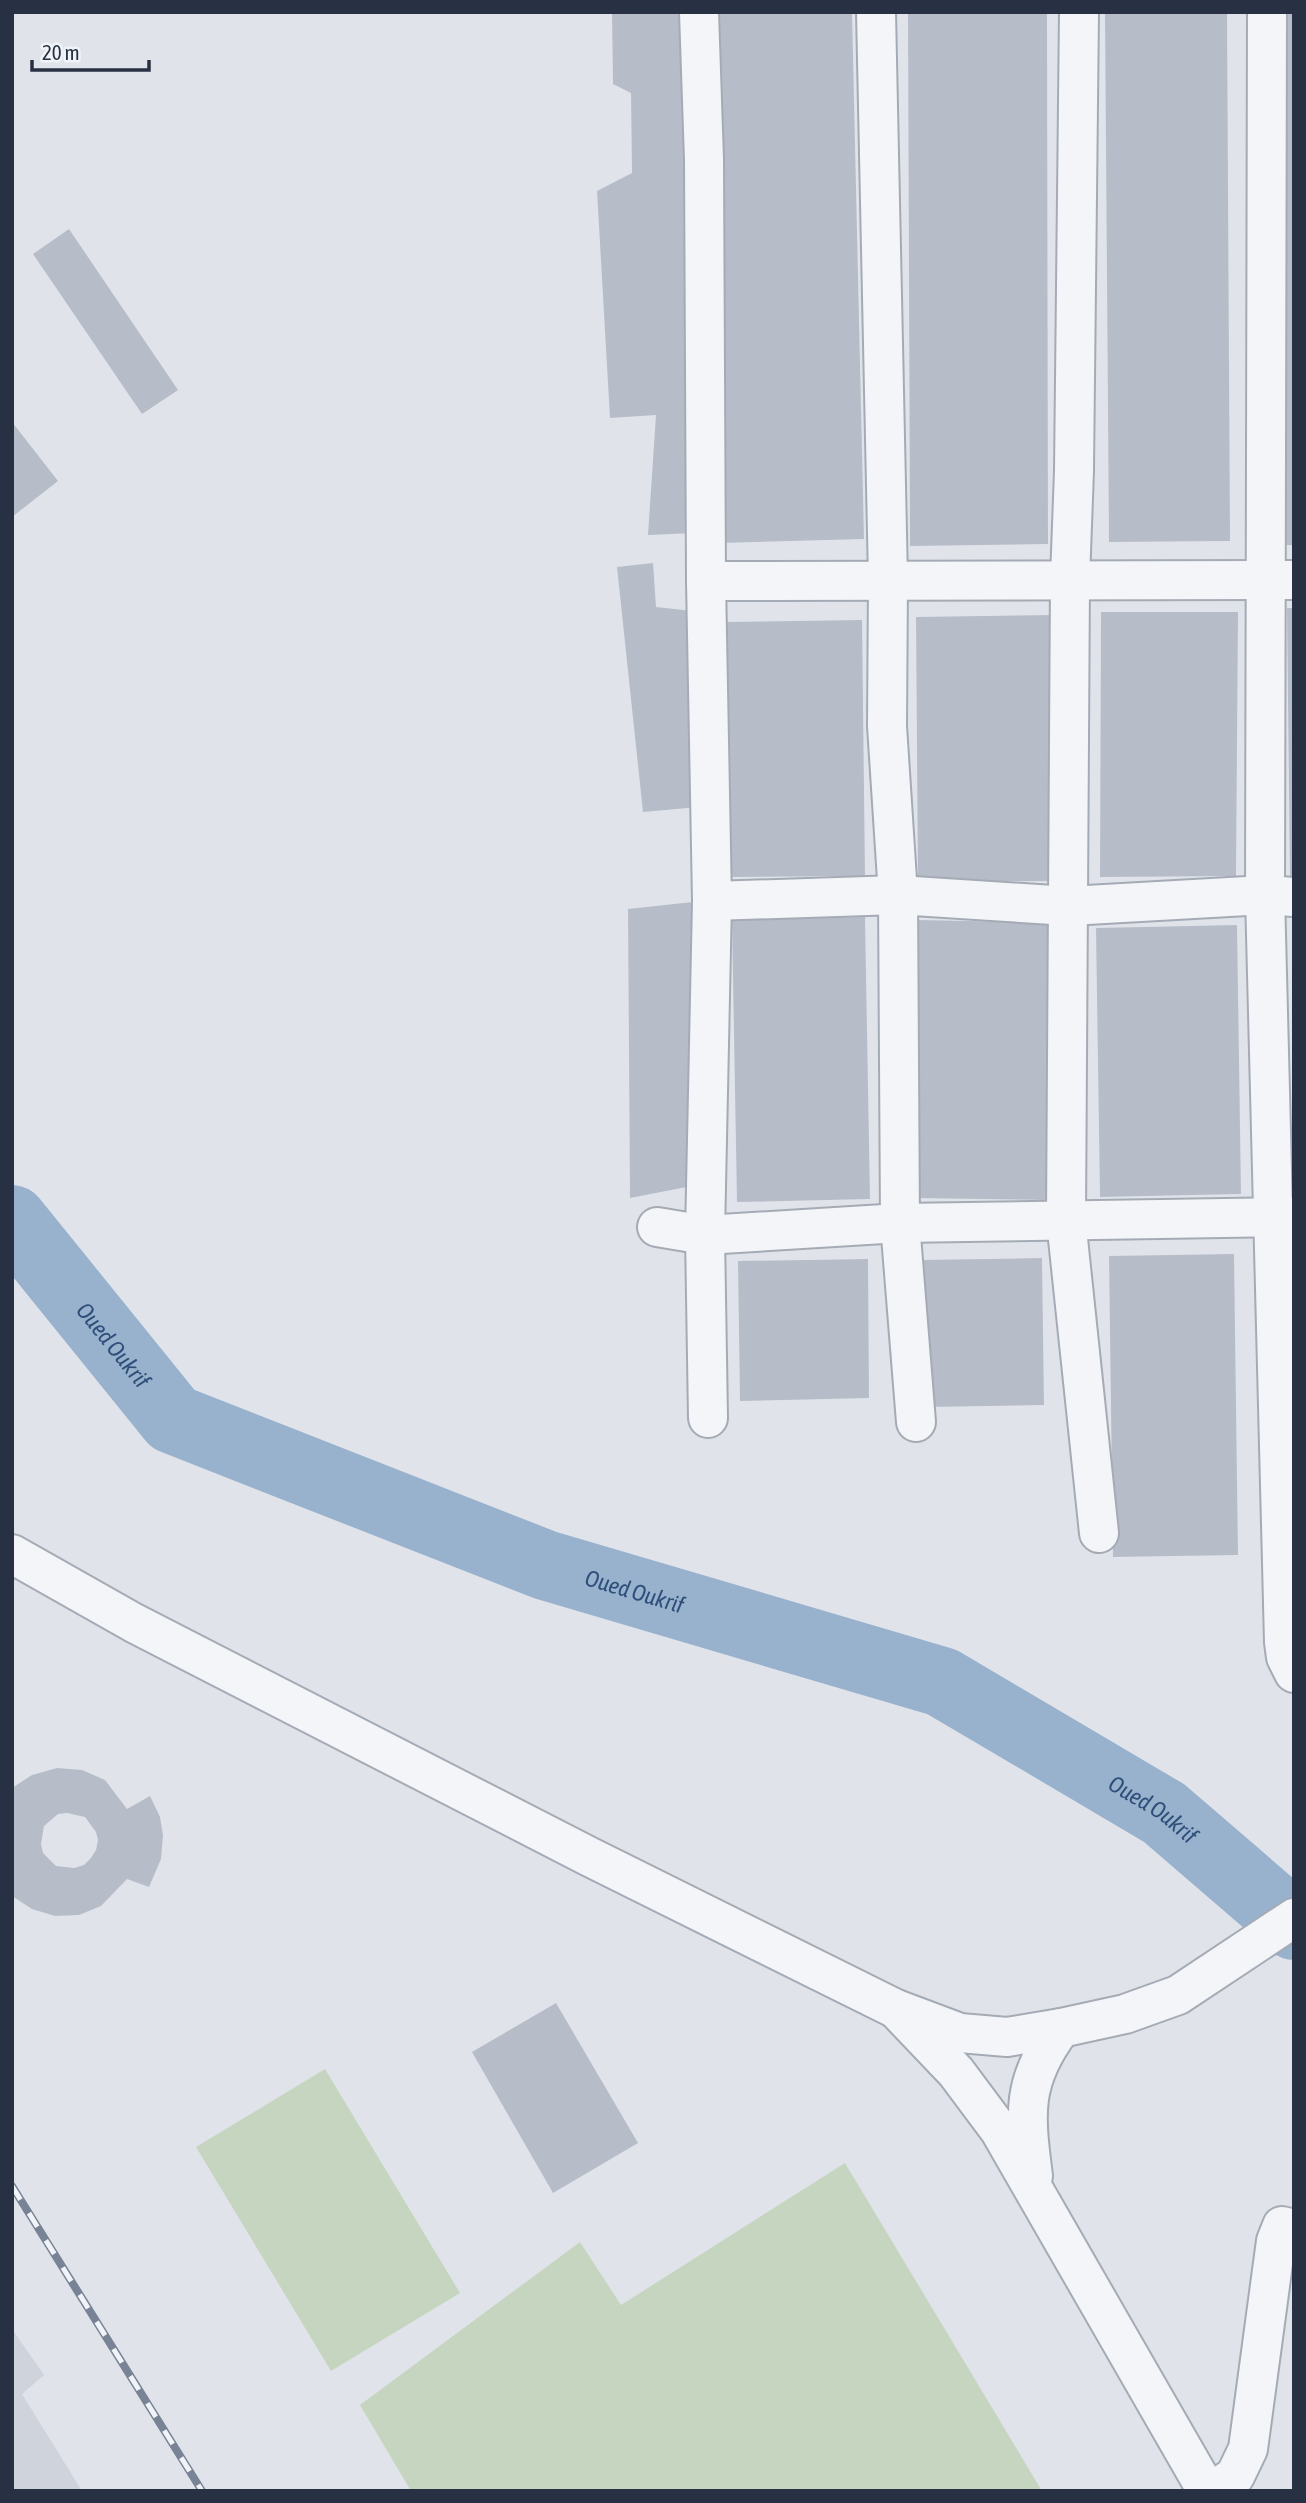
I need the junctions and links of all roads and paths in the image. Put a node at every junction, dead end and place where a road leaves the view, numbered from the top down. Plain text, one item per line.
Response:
1 (699, 12) edge
2 (876, 12) edge
3 (1079, 12) edge
4 (1267, 12) edge
5 (1070, 579) junction
6 (888, 580) junction
7 (1280, 580) edge
8 (706, 581) junction
9 (898, 895) junction
10 (1280, 896) edge
11 (712, 901) junction
12 (1069, 906) junction
13 (1284, 1217) edge
14 (1066, 1220) junction
15 (900, 1223) junction
16 (657, 1227) dead end
17 (705, 1235) junction
18 (708, 1418) dead end
19 (916, 1422) dead end
20 (1099, 1533) dead end
21 (12, 1554) edge
22 (1294, 1673) edge
23 (1294, 1919) edge
24 (896, 2009) junction
25 (1061, 2028) junction
26 (1036, 2195) junction
27 (1294, 2229) edge
28 (1207, 2491) edge
29 (1213, 2491) edge

1 - 8 street
2 - 6 street
3 - 5 street
4 - 7 street
5 - 6 street
5 - 7 street
5 - 12 street
6 - 8 street
6 - 9 street
7 - 10 street
8 - 11 street
9 - 11 street
9 - 12 street
9 - 15 street
10 - 12 street
10 - 13 street
11 - 17 street
12 - 14 street
13 - 14 street
13 - 22 street
14 - 15 street
14 - 20 street
15 - 17 street
15 - 19 street
16 - 17 street
17 - 18 street
21 - 24 street
23 - 25 street
24 - 25 street
24 - 26 street
25 - 26 street
26 - 28 street
27 - 29 street

